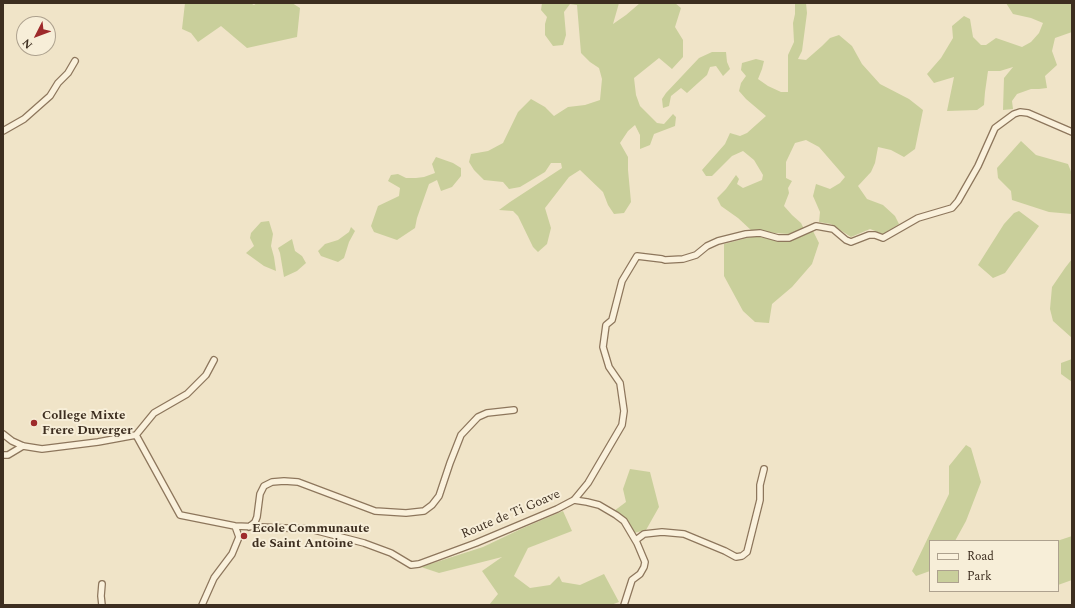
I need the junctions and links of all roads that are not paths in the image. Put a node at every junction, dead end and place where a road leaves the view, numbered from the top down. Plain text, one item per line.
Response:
1 (75, 61) dead end
2 (3, 131) edge
3 (1072, 132) edge
4 (214, 360) dead end
5 (514, 410) dead end
6 (3, 434) edge
7 (136, 435) junction
8 (23, 446) junction
9 (3, 455) edge
10 (764, 469) dead end
11 (574, 500) junction
12 (235, 526) junction
13 (249, 527) junction
14 (636, 540) junction
15 (102, 584) dead end
16 (102, 605) edge
17 (202, 605) edge
18 (624, 605) edge

1 - 2 street
3 - 11 street, Route de Ti Goave
4 - 7 street
5 - 13 street
6 - 8 street
7 - 8 street
7 - 12 street, Route de Ti Goave
8 - 9 street
10 - 14 street
11 - 13 street, Route de Ti Goave
11 - 14 street
12 - 13 street, Route de Ti Goave
12 - 17 street
14 - 18 street
15 - 16 street

